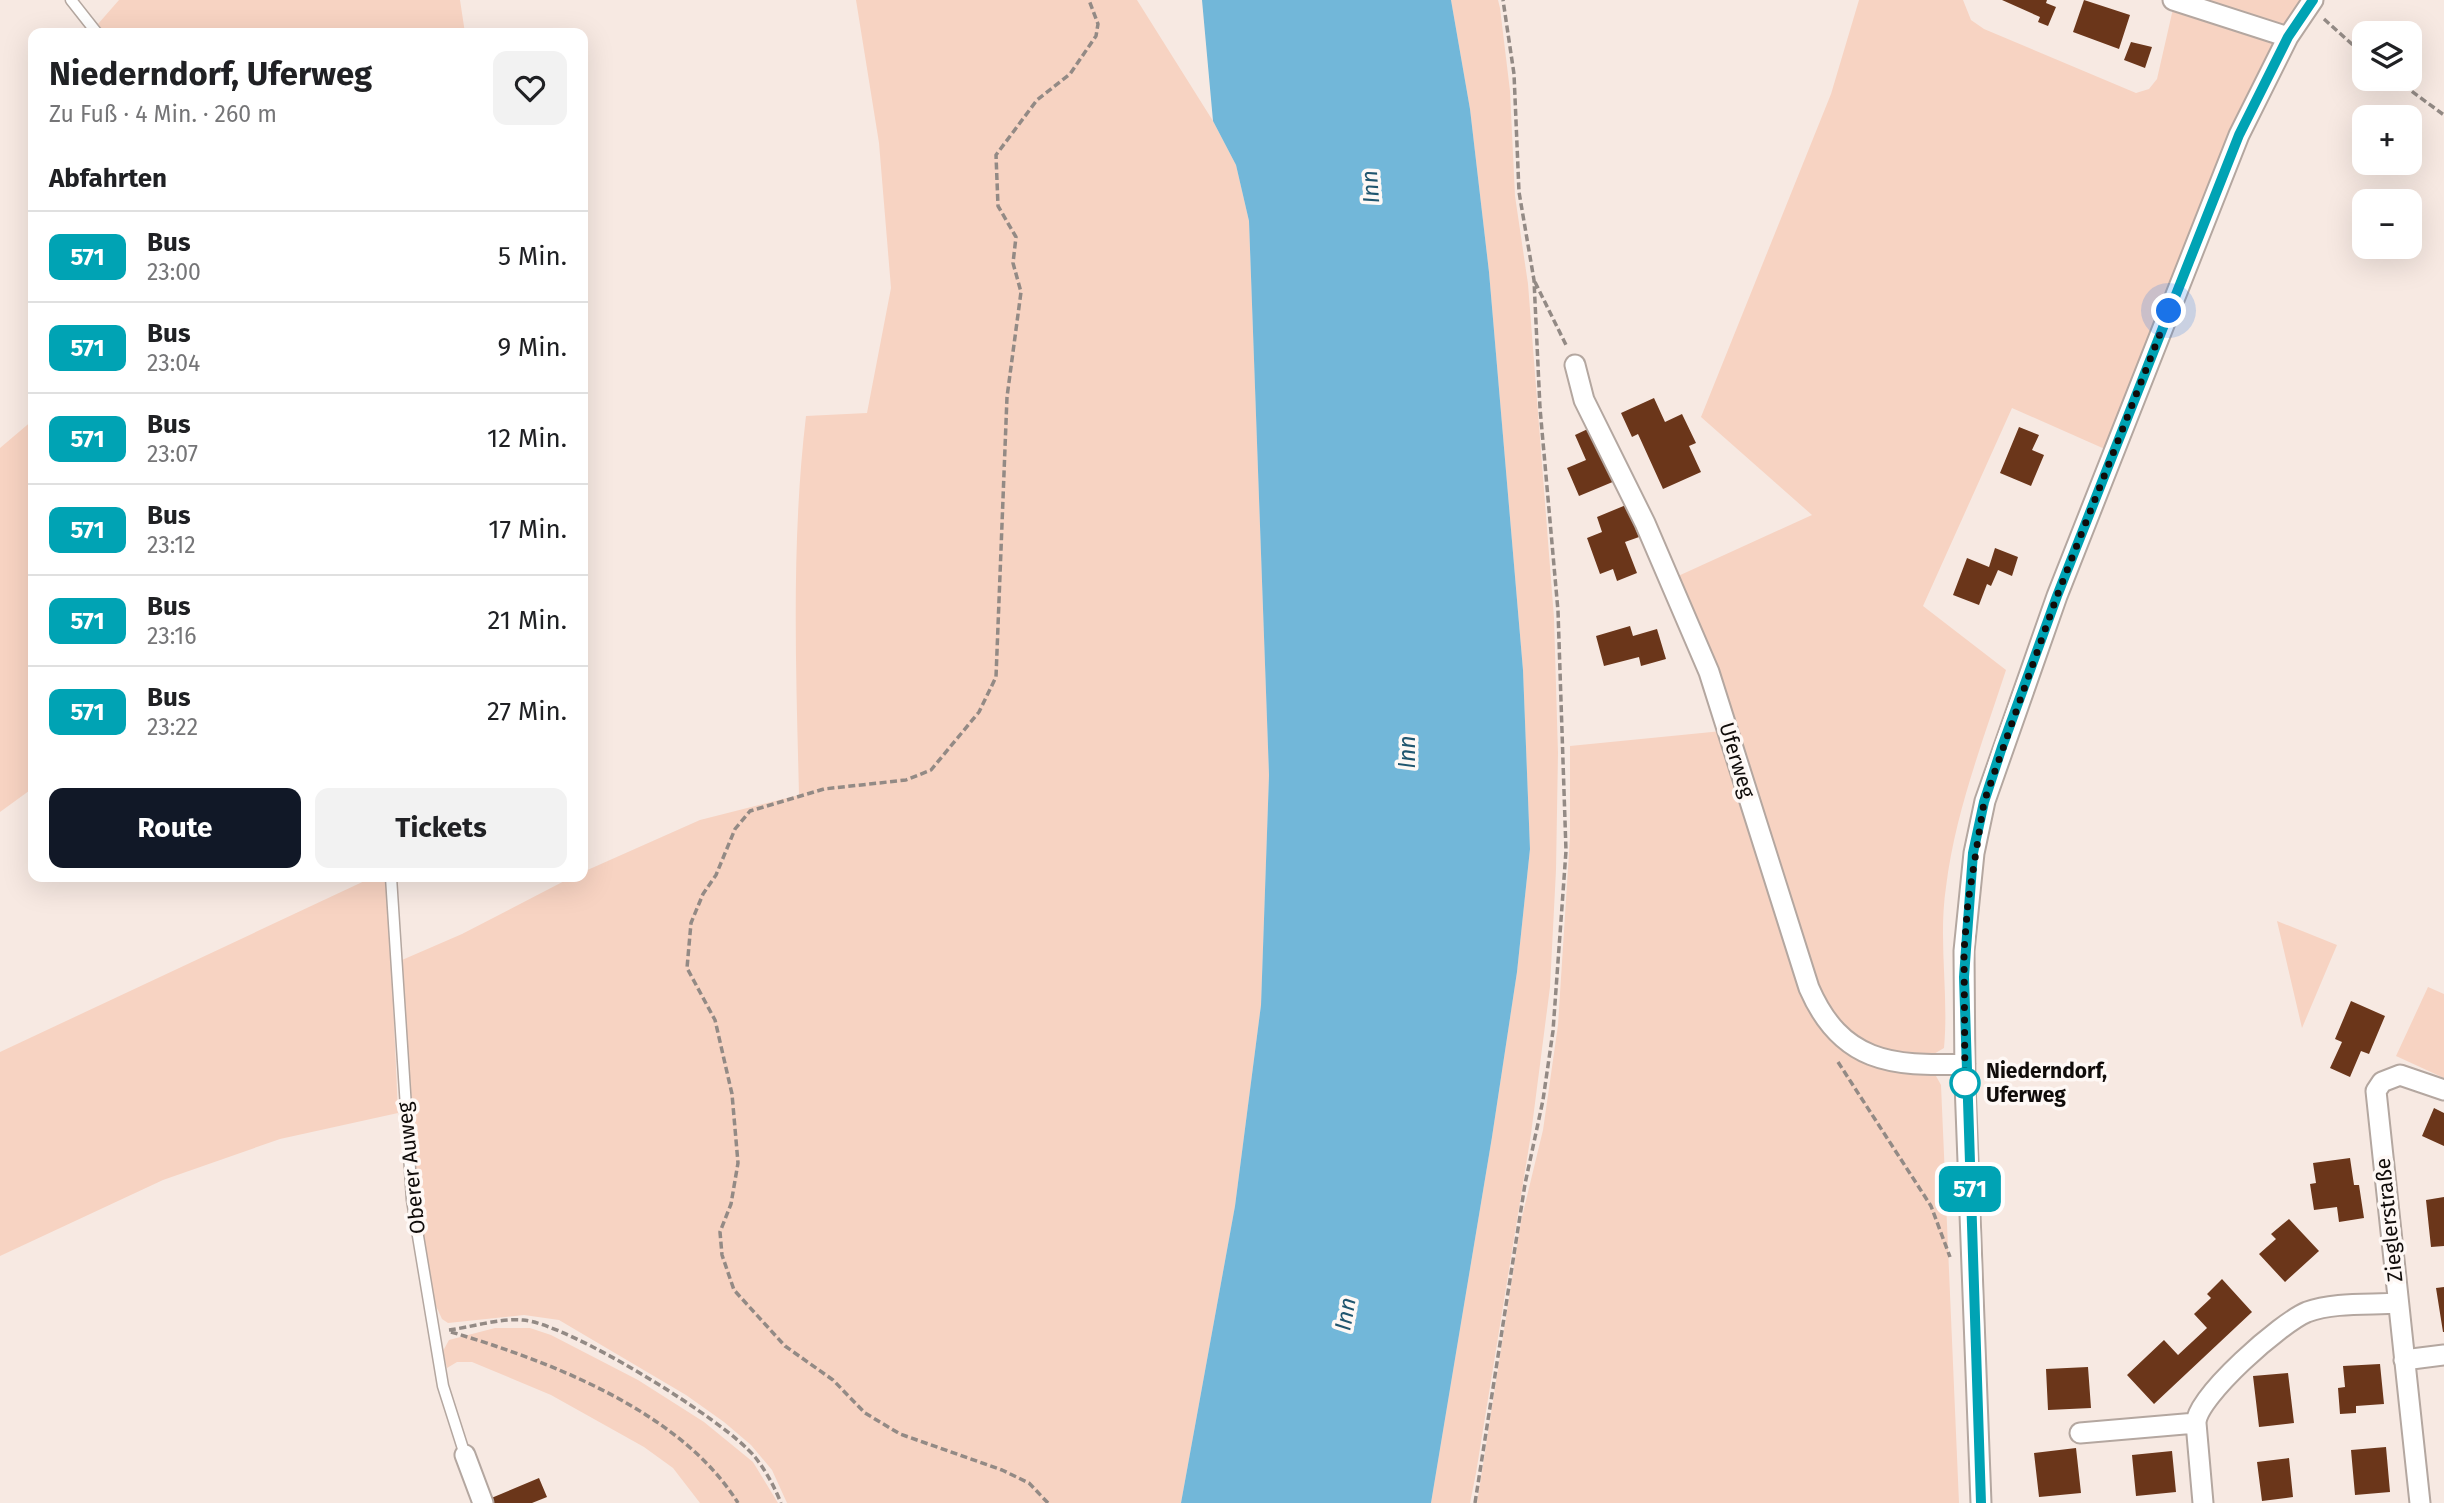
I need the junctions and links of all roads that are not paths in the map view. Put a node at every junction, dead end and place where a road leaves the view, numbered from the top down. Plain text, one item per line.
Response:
1 (71, 0) edge
2 (2173, 0) edge
3 (2312, 2) edge
4 (93, 28) edge
5 (2288, 37) junction
6 (1575, 365) road end
7 (391, 882) edge
8 (1965, 1064) junction
9 (2444, 1090) edge
10 (2398, 1303) junction
11 (2444, 1355) edge
12 (2404, 1360) junction
13 (2196, 1423) junction
14 (2080, 1433) dead end
15 (465, 1455) joint
16 (483, 1503) edge
17 (1981, 1503) edge
18 (2203, 1503) edge
19 (2420, 1503) edge

1 - 4 lane
2 - 5 street
3 - 5 street
5 - 8 street
6 - 8 street, Uferweg
7 - 15 lane, Oberer Auweg
8 - 17 street
9 - 10 street, Zieglerstraße
10 - 12 street, Zieglerstraße
10 - 13 street
11 - 12 street
12 - 19 street, Zieglerstraße
13 - 14 street
13 - 18 street
15 - 16 street

